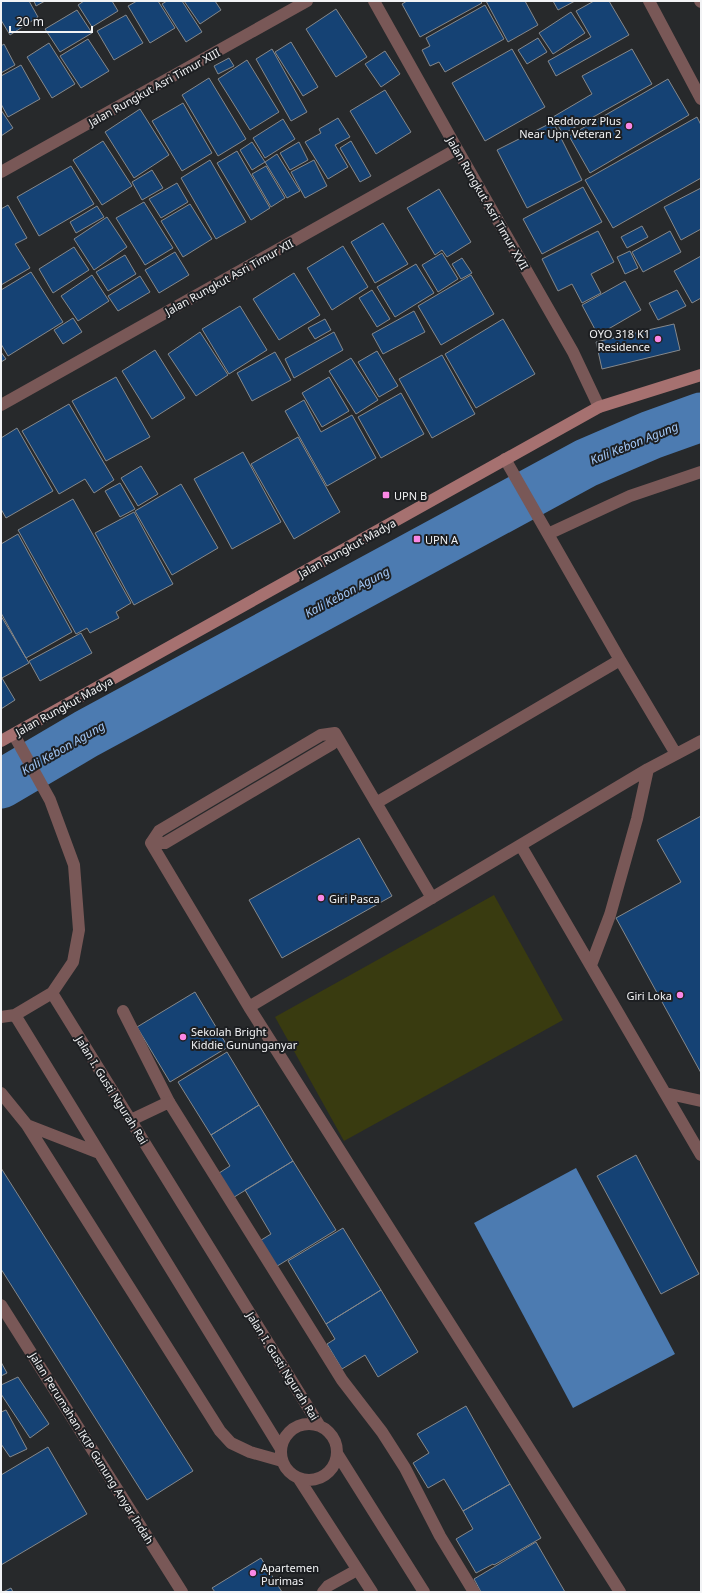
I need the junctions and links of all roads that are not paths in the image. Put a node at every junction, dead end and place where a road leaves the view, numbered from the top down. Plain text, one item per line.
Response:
1 (307, 1) edge
2 (374, 1) edge
3 (649, 1) edge
4 (701, 98) edge
5 (457, 149) junction
6 (1, 172) edge
7 (701, 375) edge
8 (1, 405) edge
9 (599, 407) junction
10 (505, 459) junction
11 (701, 472) edge
12 (548, 534) junction
13 (620, 660) junction
14 (14, 735) junction
15 (701, 741) edge
16 (1, 742) edge
17 (676, 754) junction
18 (648, 769) junction
19 (376, 803) junction
20 (521, 846) junction
21 (432, 898) junction
22 (591, 966) junction
23 (52, 993) junction
24 (249, 1007) junction
25 (123, 1011) dead end
26 (15, 1015) junction
27 (1, 1017) edge
28 (1, 1093) edge
29 (665, 1093) junction
30 (701, 1101) edge
31 (169, 1102) junction
32 (131, 1120) junction
33 (27, 1125) junction
34 (99, 1153) junction
35 (701, 1155) edge
36 (1, 1305) edge
37 (319, 1425) junction
38 (281, 1449) junction
39 (338, 1456) junction
40 (282, 1461) junction
41 (299, 1479) junction
42 (357, 1570) junction
43 (182, 1592) edge
44 (323, 1592) edge
45 (372, 1592) edge
46 (424, 1592) edge
47 (474, 1592) edge
48 (620, 1592) edge

1 - 6 street, Jalan Rungkut Asri Timur XIII
2 - 5 street, Jalan Rungkut Asri Timur XVII
3 - 4 street
5 - 8 street, Jalan Rungkut Asri Timur XII
5 - 9 street, Jalan Rungkut Asri Timur XVII
7 - 9 street, Jalan Rungkut Madya
9 - 10 street, Jalan Rungkut Madya
10 - 12 street
10 - 14 street, Jalan Rungkut Madya
11 - 12 street
12 - 13 street
13 - 17 street
13 - 19 street
14 - 16 street, Jalan Rungkut Madya
14 - 23 street
15 - 17 street
17 - 18 street
18 - 20 street
18 - 22 street
19 - 21 street
19 - 24 street
20 - 21 street
20 - 22 street
21 - 24 street
22 - 29 street
23 - 26 street
23 - 32 street, Jalan I. Gusti Ngurah Rai
24 - 48 street
25 - 31 street
26 - 27 street
26 - 34 street
28 - 33 street
29 - 30 street
29 - 35 street
31 - 32 street
31 - 47 street
32 - 37 street, Jalan I. Gusti Ngurah Rai
33 - 34 street
33 - 40 street
34 - 38 street
36 - 43 street, Jalan Perumahan IKIP Gunung Anyar Indah
37 - 38 street
37 - 39 street
38 - 40 street
39 - 41 street
39 - 46 street
40 - 41 street
41 - 42 street
42 - 44 street
42 - 45 street

